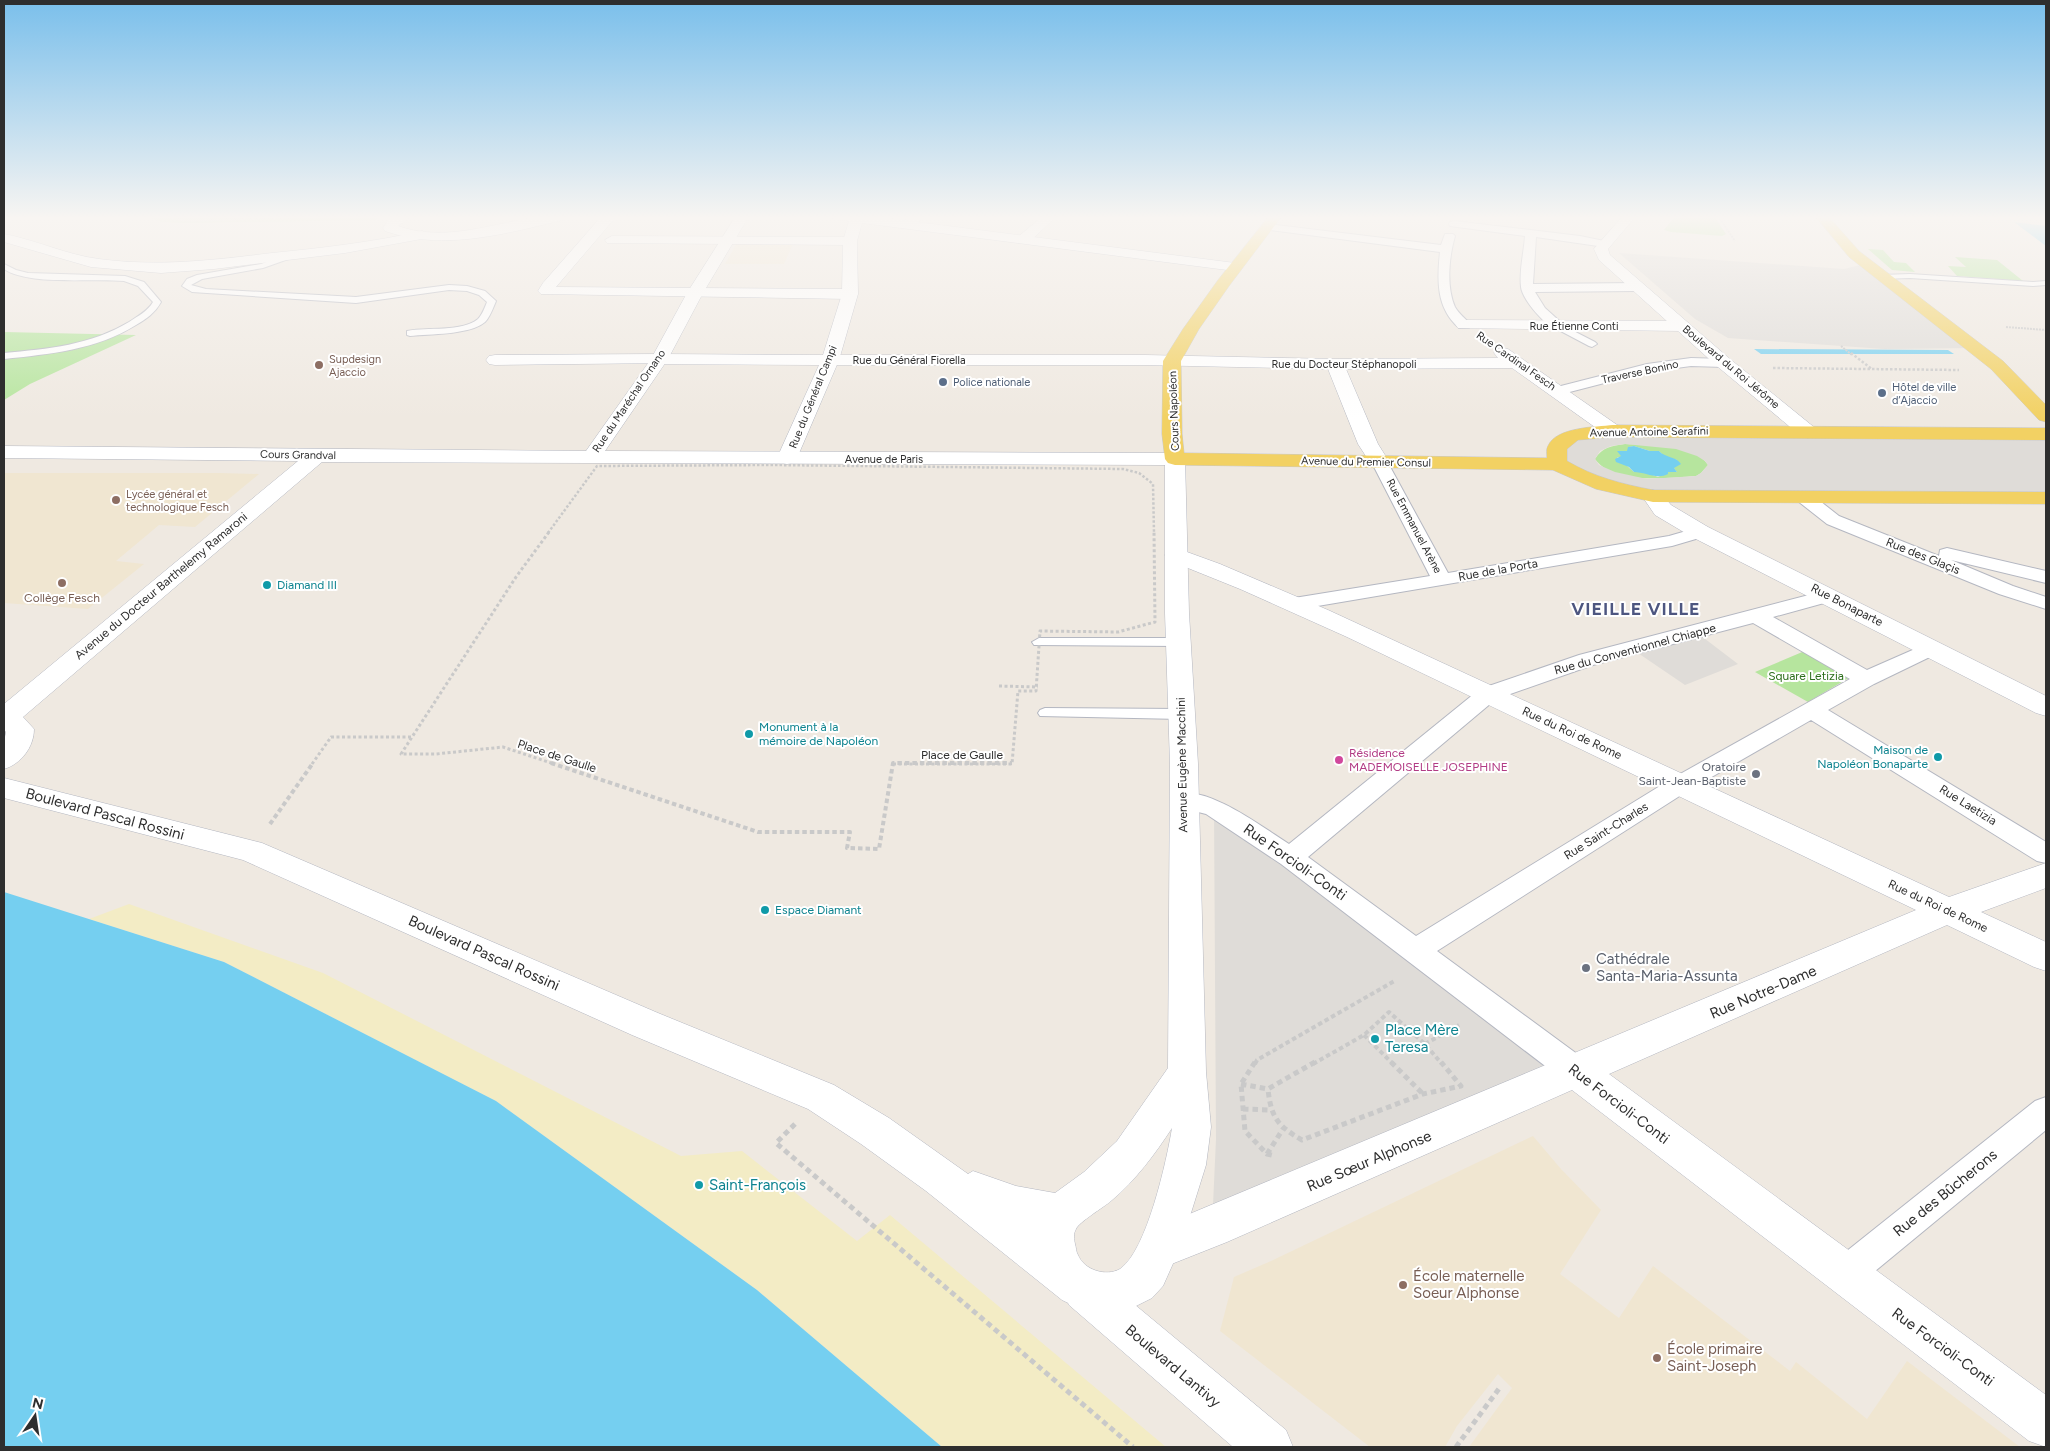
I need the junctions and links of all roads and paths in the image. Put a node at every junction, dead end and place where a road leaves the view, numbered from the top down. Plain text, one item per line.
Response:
1 (140, 284) edge
2 (188, 284) edge
3 (550, 284) edge
4 (701, 284) edge
5 (850, 284) edge
6 (1223, 284) edge
7 (1446, 284) edge
8 (1526, 284) edge
9 (1633, 284) edge
10 (1890, 284) edge
11 (1637, 287) junction
12 (1526, 288) junction
13 (695, 293) junction
14 (850, 294) junction
15 (1464, 325) junction
16 (1558, 326) junction
17 (1683, 326) junction
18 (2006, 327) dead end
19 (2046, 330) edge
20 (410, 333) dead end
21 (1592, 344) dead end
22 (1841, 346) dead end
23 (4, 356) edge
24 (659, 359) junction
25 (495, 360) dead end
26 (830, 360) junction
27 (1172, 361) junction
28 (1516, 363) junction
29 (1724, 363) junction
30 (1335, 364) junction
31 (1767, 368) dead end
32 (1872, 369) junction
33 (1963, 370) dead end
34 (1558, 391) junction
35 (2046, 416) edge
36 (1613, 431) junction
37 (1808, 432) junction
38 (2046, 434) edge
39 (4, 452) edge
40 (318, 455) junction
41 (592, 456) junction
42 (787, 458) junction
43 (1175, 459) junction
44 (1380, 463) junction
45 (1557, 464) junction
46 (1653, 496) junction
47 (1805, 498) junction
48 (2046, 498) edge
49 (1700, 532) junction
50 (1885, 540) junction
51 (1176, 554) junction
52 (2046, 577) edge
53 (1442, 580) junction
54 (1828, 596) junction
55 (2046, 603) edge
56 (1294, 604) junction
57 (1756, 616) junction
58 (1039, 642) junction
59 (1179, 642) junction
60 (1931, 648) junction
61 (1866, 679) junction
62 (999, 686) dead end
63 (1037, 687) dead end
64 (1488, 694) junction
65 (2046, 707) edge
66 (1812, 710) junction
67 (1045, 713) dead end
68 (1181, 714) junction
69 (4, 720) edge
70 (412, 737) junction
71 (4, 759) edge
72 (1681, 784) junction
73 (4, 788) edge
74 (1184, 800) junction
75 (251, 851) junction
76 (2046, 854) edge
77 (1290, 857) junction
78 (2046, 875) edge
79 (1948, 911) junction
80 (1417, 950) junction
81 (2046, 957) edge
82 (1396, 980) dead end
83 (1364, 1035) junction
84 (1187, 1072) junction
85 (1577, 1072) junction
86 (1240, 1084) junction
87 (1268, 1088) junction
88 (1423, 1094) junction
89 (1243, 1109) junction
90 (1269, 1110) junction
91 (2046, 1111) edge
92 (1283, 1129) junction
93 (776, 1144) dead end
94 (1267, 1154) junction
95 (1277, 1157) dead end
96 (940, 1177) junction
97 (1061, 1214) junction
98 (1159, 1248) junction
99 (1844, 1274) junction
100 (1078, 1285) junction
101 (1501, 1386) dead end
102 (2046, 1424) edge
103 (1133, 1447) edge
104 (1269, 1447) edge
105 (1456, 1447) edge

1 - 23 lane
2 - 20 lane
3 - 13 street
4 - 13 street, Rue du Maréchal Ornano
5 - 14 street, Rue du Général Campi
6 - 27 main road, Cours Napoléon
7 - 15 street, Rue Cardinal Fesch
8 - 12 street
9 - 11 street, Boulevard du Roi Jérôme
10 - 35 main road
11 - 12 street
11 - 17 street, Boulevard du Roi Jérôme
12 - 16 street
13 - 14 street
13 - 24 street, Rue du Maréchal Ornano
14 - 26 street, Rue du Général Campi
15 - 16 street, Rue Étienne Conti
15 - 28 street, Rue Cardinal Fesch
16 - 17 street, Rue Étienne Conti
16 - 21 lane
17 - 29 street, Boulevard du Roi Jérôme
18 - 19 path
22 - 32 path
24 - 25 street, Rue du Général Fiorella
24 - 26 street, Rue du Général Fiorella
24 - 41 street, Rue du Maréchal Ornano
26 - 27 street, Rue du Général Fiorella
26 - 42 street, Rue du Général Campi
27 - 30 street, Rue du Docteur Stéphanopoli
27 - 43 main road, Cours Napoléon
28 - 30 street, Rue du Docteur Stéphanopoli
28 - 34 street, Rue Cardinal Fesch
29 - 34 street, Traverse Bonino
29 - 37 street, Boulevard du Roi Jérôme
30 - 44 street, Rue Emmanuel Arène
31 - 32 path
32 - 33 path
34 - 36 street, Rue Cardinal Fesch
36 - 37 main road, Avenue Antoine Serafini
36 - 45 main road, Avenue Antoine Serafini
37 - 38 main road, Avenue Antoine Serafini
39 - 40 street, Cours Grandval
40 - 41 street, Cours Grandval
40 - 69 street, Avenue du Docteur Barthelemy Ramaroni
41 - 42 street, Avenue de Paris
42 - 43 street, Avenue de Paris
43 - 44 main road, Avenue du Premier Consul
43 - 51 street, Avenue Eugène Macchini
44 - 45 main road, Avenue du Premier Consul
44 - 53 street, Rue Emmanuel Arène
45 - 46 main road
46 - 47 main road
46 - 49 street, Rue Bonaparte
47 - 48 main road
47 - 50 street, Rue des Glaçis
49 - 53 street, Rue de la Porta
49 - 54 street, Rue Bonaparte
50 - 52 street
50 - 55 street, Rue des Glaçis
51 - 56 street, Rue du Roi de Rome
51 - 59 street, Avenue Eugène Macchini
53 - 56 street, Rue de la Porta
54 - 57 street, Rue du Conventionnel Chiappe
54 - 60 street, Rue Bonaparte
56 - 64 street, Rue du Roi de Rome
57 - 61 street
57 - 64 street, Rue du Conventionnel Chiappe
58 - 59 lane
58 - 70 path, Place de Gaulle
58 - 70 path, Place de Gaulle
59 - 68 street, Avenue Eugène Macchini
60 - 61 street, Rue Saint-Charles
60 - 65 street, Rue Bonaparte
61 - 66 street, Rue Saint-Charles
62 - 63 path
64 - 72 street, Rue du Roi de Rome
64 - 77 street, Rue du Conventionnel Chiappe
66 - 72 street, Rue Saint-Charles
66 - 76 street, Rue Laetizia
67 - 68 lane
68 - 74 street, Avenue Eugène Macchini
69 - 71 street
70 - 75 path
72 - 79 street, Rue du Roi de Rome
72 - 80 street, Rue Saint-Charles
73 - 75 street, Boulevard Pascal Rossini
74 - 77 street, Rue Forcioli-Conti
74 - 84 street, Avenue Eugène Macchini
75 - 96 street, Boulevard Pascal Rossini
77 - 80 street, Rue Forcioli-Conti
78 - 79 street, Rue Notre-Dame
79 - 81 street, Rue du Roi de Rome
79 - 85 street, Rue Notre-Dame
80 - 85 street, Rue Forcioli-Conti
82 - 86 path
83 - 87 path
83 - 88 path
83 - 88 path
84 - 97 street
84 - 98 street, Avenue Eugène Macchini
85 - 98 street, Rue Sœur Alphonse
85 - 99 street, Rue Forcioli-Conti
86 - 87 path
86 - 89 path
87 - 90 path
88 - 92 path
89 - 90 path
89 - 94 path
90 - 92 path
91 - 99 street, Rue des Bûcherons
92 - 94 path
93 - 103 path
94 - 95 path
96 - 97 street, Boulevard Pascal Rossini
96 - 100 street, Boulevard Pascal Rossini
97 - 100 street, Avenue Eugène Macchini
98 - 100 street, Avenue Eugène Macchini
99 - 102 street, Rue Forcioli-Conti
100 - 104 street, Boulevard Lantivy
101 - 105 path

